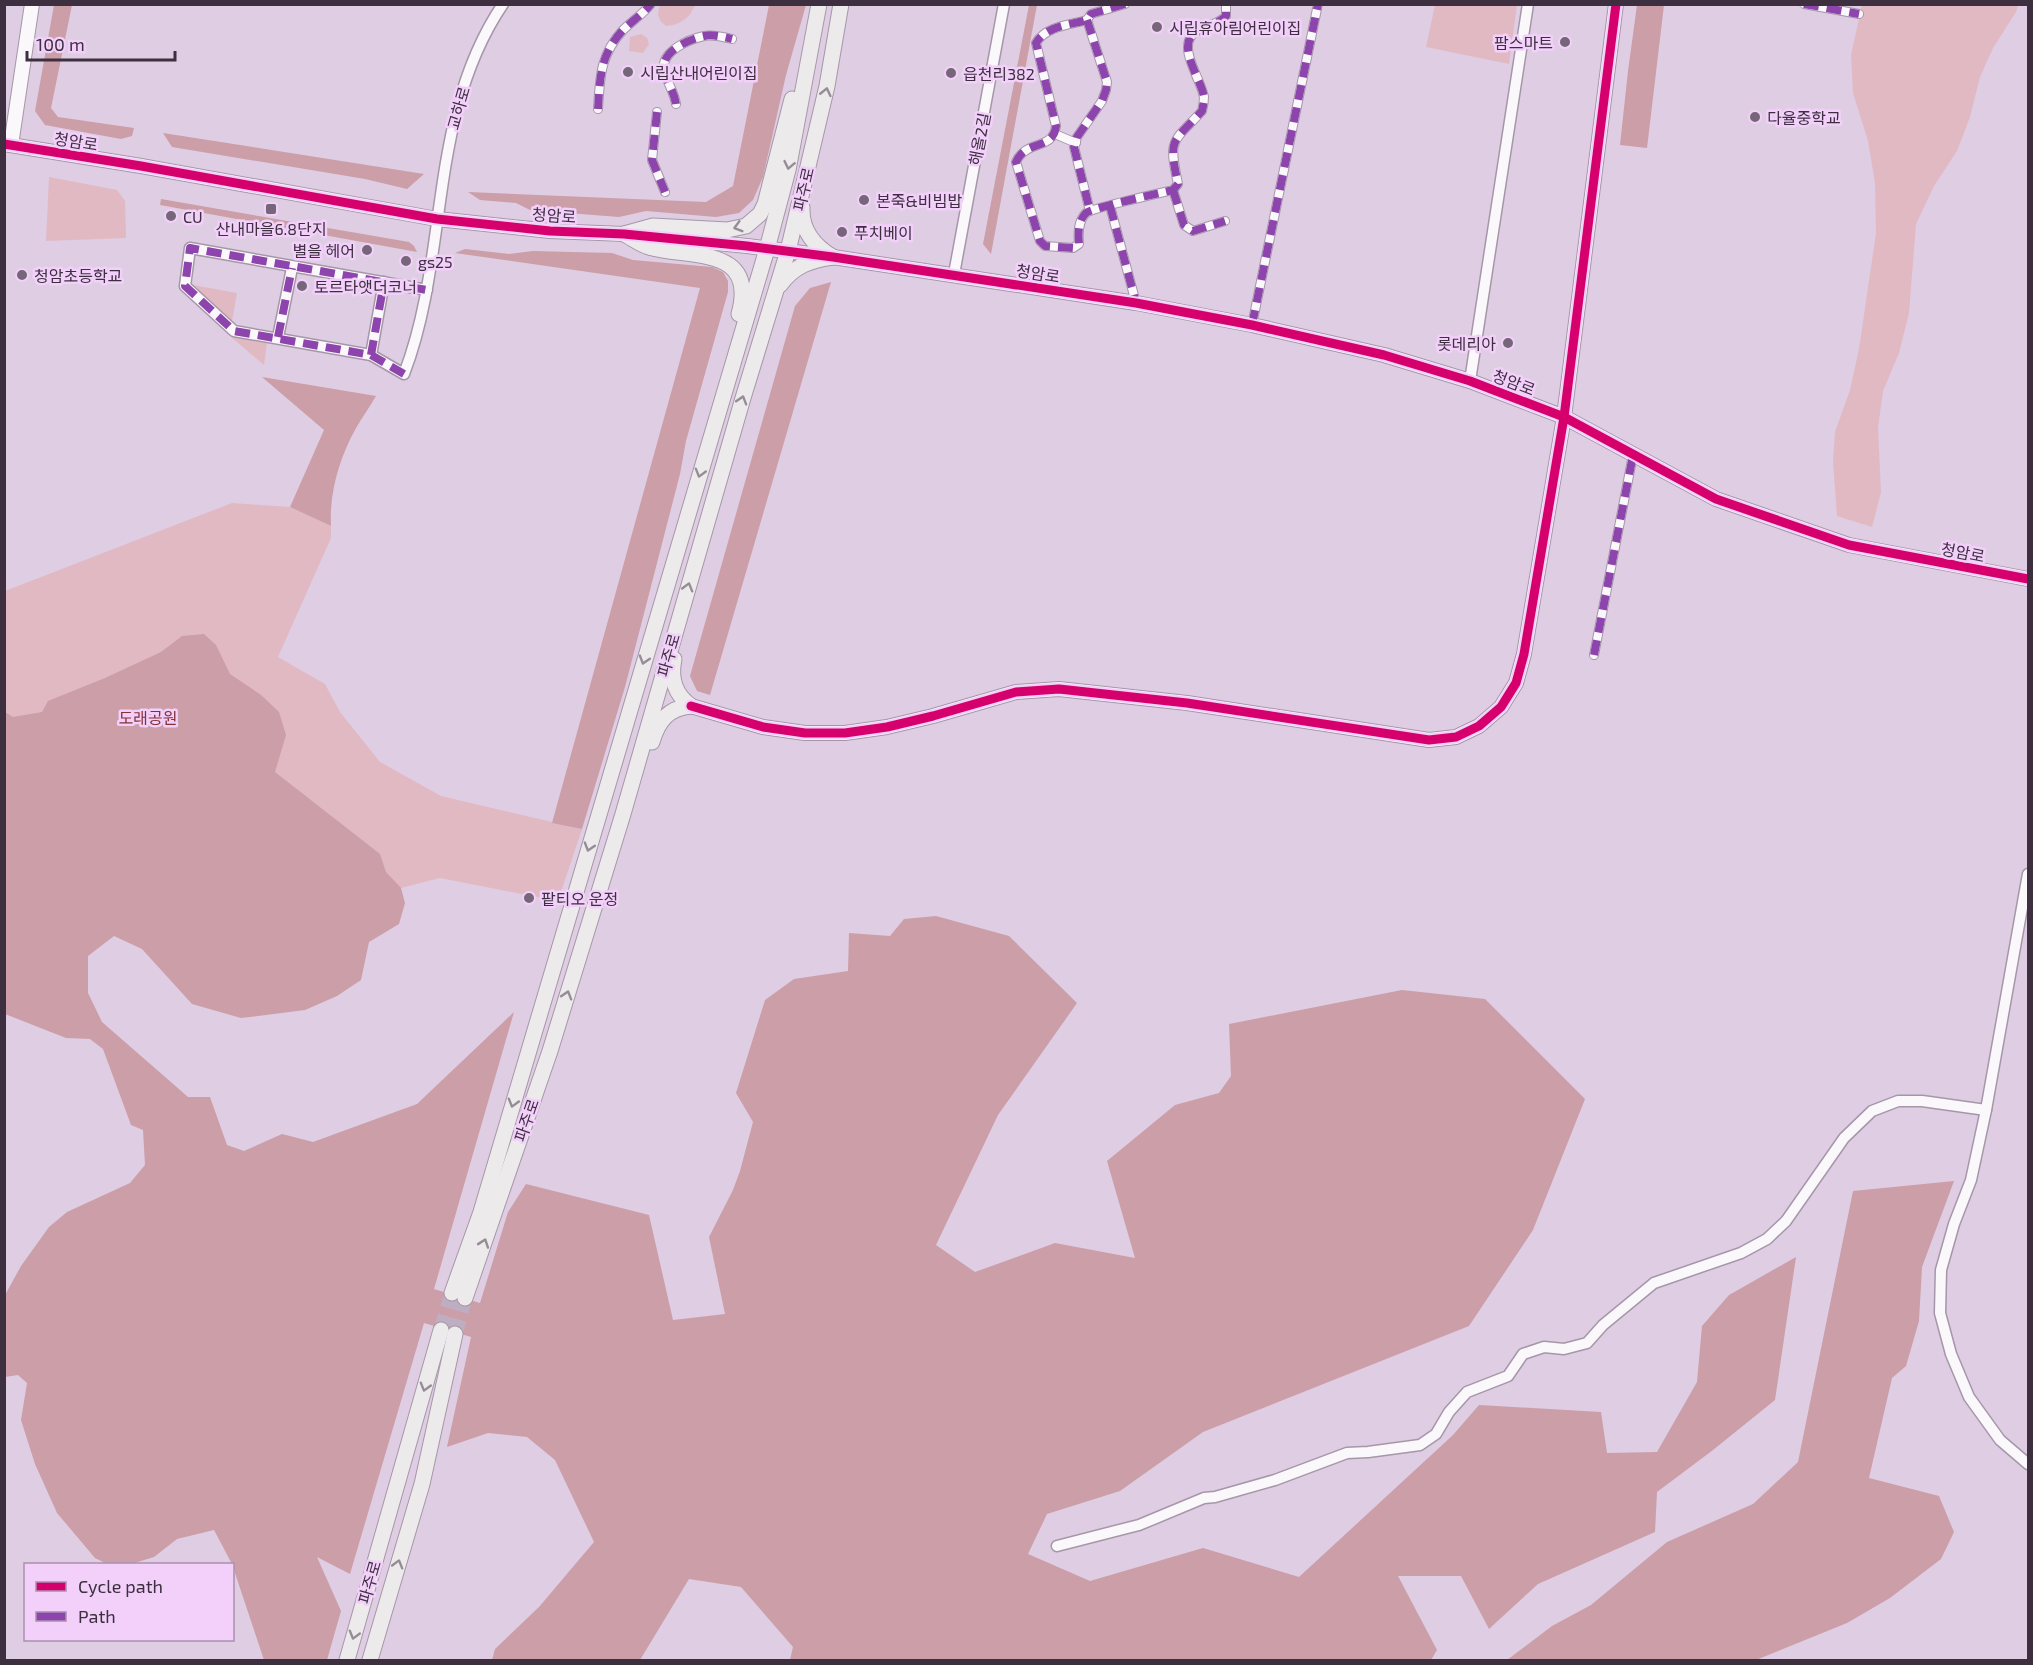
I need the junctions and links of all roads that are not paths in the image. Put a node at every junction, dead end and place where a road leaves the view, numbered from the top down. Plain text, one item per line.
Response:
1 (32, 4) edge
2 (503, 4) edge
3 (651, 4) edge
4 (819, 4) edge
5 (841, 4) edge
6 (1004, 4) edge
7 (1088, 4) edge
8 (1125, 4) edge
9 (1226, 4) edge
10 (1318, 4) edge
11 (1528, 4) edge
12 (1616, 4) edge
13 (1804, 4) edge
14 (1859, 14) dead end
15 (1089, 17) junction
16 (732, 39) dead end
17 (812, 43) junction
18 (676, 104) dead end
19 (598, 109) dead end
20 (657, 112) dead end
21 (1055, 134) junction
22 (1076, 143) junction
23 (8, 145) edge
24 (1173, 190) junction
25 (665, 192) dead end
26 (802, 193) junction
27 (1110, 206) junction
28 (1090, 211) junction
29 (437, 219) junction
30 (1225, 221) dead end
31 (624, 234) junction
32 (767, 249) junction
33 (788, 251) junction
34 (833, 257) junction
35 (292, 268) junction
36 (954, 274) junction
37 (384, 282) junction
38 (427, 290) junction
39 (772, 301) junction
40 (1136, 303) junction
41 (1252, 325) junction
42 (278, 337) junction
43 (371, 355) junction
44 (1470, 381) junction
45 (1564, 417) junction
46 (707, 448) junction
47 (1633, 455) junction
48 (2028, 579) edge
49 (677, 624) junction
50 (1594, 655) dead end
51 (691, 706) junction
52 (627, 799) junction
53 (2028, 873) edge
54 (1986, 1110) junction
55 (2028, 1464) edge
56 (1057, 1546) dead end
57 (347, 1660) edge
58 (370, 1660) edge

1 - 23 street
2 - 29 street, 교하로
3 - 19 street
4 - 17 main road, 파주로
26 -> 5 main road, 파주로
6 - 36 street, 해올2길
7 - 15 street
8 - 15 street
9 - 24 street
10 - 41 street
11 - 44 street
12 - 45 street
13 - 14 street
15 - 21 street
15 - 22 street
16 - 18 street
17 -> 31 main road
17 -> 32 main road, 파주로
20 - 25 street
21 - 22 street
21 - 28 street
22 - 28 street
23 - 29 street, 청암로
24 - 27 street
24 - 30 street
26 - 33 main road, 파주로
26 - 34 main road
27 - 28 street
27 - 40 street
29 - 31 street, 청암로
29 - 38 street, 교하로
31 - 32 street, 청암로
31 - 46 main road
32 - 33 street, 청암로
32 - 46 main road, 파주로
33 - 34 street, 청암로
33 - 39 main road, 파주로
34 - 36 street, 청암로
34 - 39 main road
35 - 37 street
35 - 42 street
35 - 42 street
36 - 40 street, 청암로
37 - 38 street
37 - 43 street
38 - 43 street, 교하로
49 -> 39 main road, 파주로
40 - 41 street, 청암로
41 - 44 street, 청암로
42 - 43 street
44 - 45 street, 청암로
45 - 47 street, 청암로
45 - 51 street
46 -> 52 main road, 파주로
47 - 48 street, 청암로
47 - 50 street
49 - 51 main road
49 - 52 main road, 파주로
51 - 52 main road
53 - 54 street
54 - 55 street
54 - 56 street
58 -> 57 main road, 파주로

